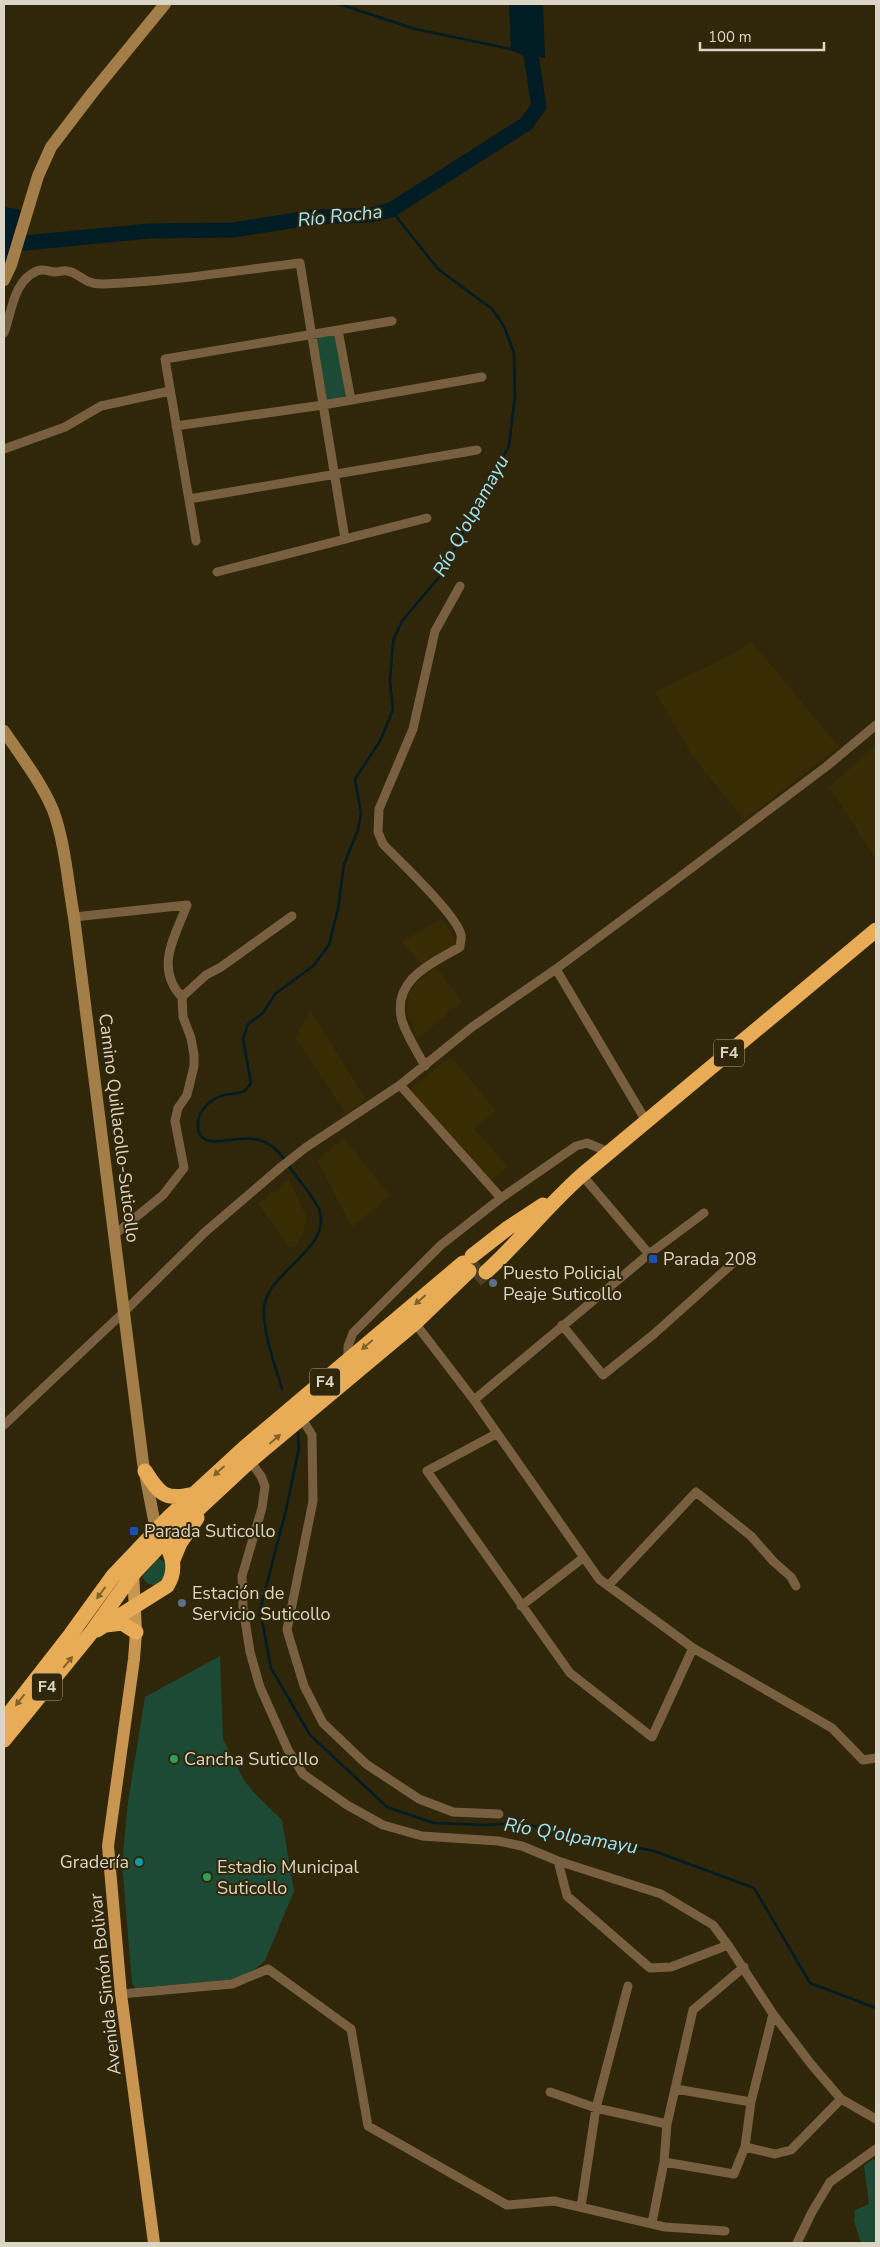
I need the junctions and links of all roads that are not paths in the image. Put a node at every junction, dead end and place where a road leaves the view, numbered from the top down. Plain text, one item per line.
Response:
1 (165, 4) edge
2 (4, 280) edge
3 (392, 321) dead end
4 (338, 330) junction
5 (4, 333) edge
6 (311, 334) junction
7 (482, 377) dead end
8 (170, 392) junction
9 (351, 400) junction
10 (323, 405) junction
11 (176, 426) junction
12 (4, 449) edge
13 (477, 450) dead end
14 (335, 476) junction
15 (189, 499) junction
16 (428, 518) dead end
17 (345, 539) junction
18 (196, 541) dead end
19 (217, 572) dead end
20 (460, 586) dead end
21 (876, 725) edge
22 (4, 731) edge
23 (292, 916) dead end
24 (74, 917) junction
25 (876, 930) edge
26 (556, 969) junction
27 (182, 997) junction
28 (425, 1066) junction
29 (400, 1086) junction
30 (646, 1121) junction
31 (610, 1153) junction
32 (582, 1175) junction
33 (563, 1192) junction
34 (501, 1198) junction
35 (704, 1213) dead end
36 (114, 1235) junction
37 (649, 1254) junction
38 (732, 1264) dead end
39 (474, 1268) junction
40 (125, 1311) junction
41 (415, 1323) junction
42 (562, 1325) junction
43 (348, 1362) junction
44 (474, 1400) junction
45 (301, 1417) junction
46 (4, 1425) edge
47 (496, 1434) junction
48 (250, 1461) junction
49 (145, 1472) junction
50 (194, 1494) junction
51 (212, 1496) junction
52 (160, 1536) junction
53 (131, 1555) junction
54 (583, 1558) junction
55 (173, 1560) junction
56 (133, 1574) junction
57 (608, 1586) junction
58 (796, 1586) dead end
59 (154, 1596) junction
60 (135, 1605) junction
61 (521, 1606) junction
62 (104, 1625) junction
63 (136, 1632) junction
64 (91, 1633) junction
65 (693, 1648) junction
66 (4, 1720) edge
67 (4, 1740) edge
68 (876, 1758) edge
69 (499, 1814) dead end
70 (558, 1861) junction
71 (728, 1945) junction
72 (744, 1967) junction
73 (628, 1986) dead end
74 (121, 1994) junction
75 (773, 2014) junction
76 (676, 2089) junction
77 (550, 2092) dead end
78 (841, 2099) junction
79 (751, 2102) junction
80 (596, 2108) junction
81 (876, 2119) edge
82 (668, 2124) junction
83 (745, 2147) junction
84 (876, 2149) edge
85 (664, 2162) junction
86 (581, 2207) junction
87 (652, 2223) junction
88 (725, 2230) dead end
89 (154, 2243) edge
90 (797, 2243) edge

1 - 2 main road
3 - 4 street
4 - 6 street
4 - 9 street
5 - 6 street
6 - 8 street
6 - 10 street
7 - 9 street
8 - 11 street
8 - 12 street
9 - 10 street
10 - 11 street
10 - 14 street
11 - 15 street
13 - 14 street
14 - 15 street
14 - 17 street
15 - 18 street
16 - 17 street
17 - 19 street
20 - 28 street
21 - 26 street
22 - 24 main road, Camino Quillacollo-Suticollo
23 - 27 street
24 - 27 street
24 - 36 main road, Camino Quillacollo-Suticollo
25 - 30 highway, F4
26 - 28 street
26 - 30 street
27 - 36 street
28 - 29 street
29 - 34 street
29 - 40 street
30 - 31 highway, F4
31 - 32 highway, F4
31 - 34 street
32 - 33 highway, F4
32 - 37 street
33 - 39 highway, F4
33 - 39 highway, F4
34 - 43 street
35 - 37 street
36 - 40 main road, Camino Quillacollo-Suticollo
37 - 42 street
38 - 42 street
39 - 41 highway, F4
39 -> 43 highway, F4
40 - 46 street
40 - 49 main road, Camino Quillacollo-Suticollo
41 - 44 street
41 - 45 highway, F4
42 - 44 street
43 -> 50 highway, F4
44 - 47 street
48 -> 45 highway, F4
45 - 69 street
47 - 54 street
47 - 61 street
48 - 51 highway, F4
48 - 70 street
49 - 50 highway
49 - 52 main road, Camino Quillacollo-Suticollo
50 - 52 highway, F4
51 - 52 highway, F4
51 - 55 highway
52 - 53 highway, F4
52 - 55 highway
52 - 56 highway, F4
53 - 56 main road, Avenida Simón Bolivar
53 -> 66 highway, F4
54 - 57 street
54 - 61 street
55 - 59 highway
56 - 60 main road, Avenida Simón Bolivar
56 - 64 highway, F4
57 - 58 street
57 - 65 street
59 - 60 highway
59 - 63 main road, Avenida Simón Bolivar
60 - 62 highway
60 - 63 main road, Avenida Simón Bolivar
61 - 65 street
62 - 63 highway
62 - 64 highway
63 - 74 main road, Avenida Simón Bolivar
67 -> 64 highway, F4
65 - 68 street
70 - 71 street
70 - 71 street
71 - 72 street
72 - 75 street
72 - 76 street
73 - 80 street
74 - 86 street
74 - 89 main road, Avenida Simón Bolivar
75 - 78 street
75 - 79 street
76 - 79 street
76 - 82 street
77 - 80 street
78 - 81 street
78 - 83 street
79 - 83 street
80 - 82 street
80 - 86 street
82 - 85 street
83 - 85 street
84 - 90 street
85 - 87 street
86 - 87 street
87 - 88 street

